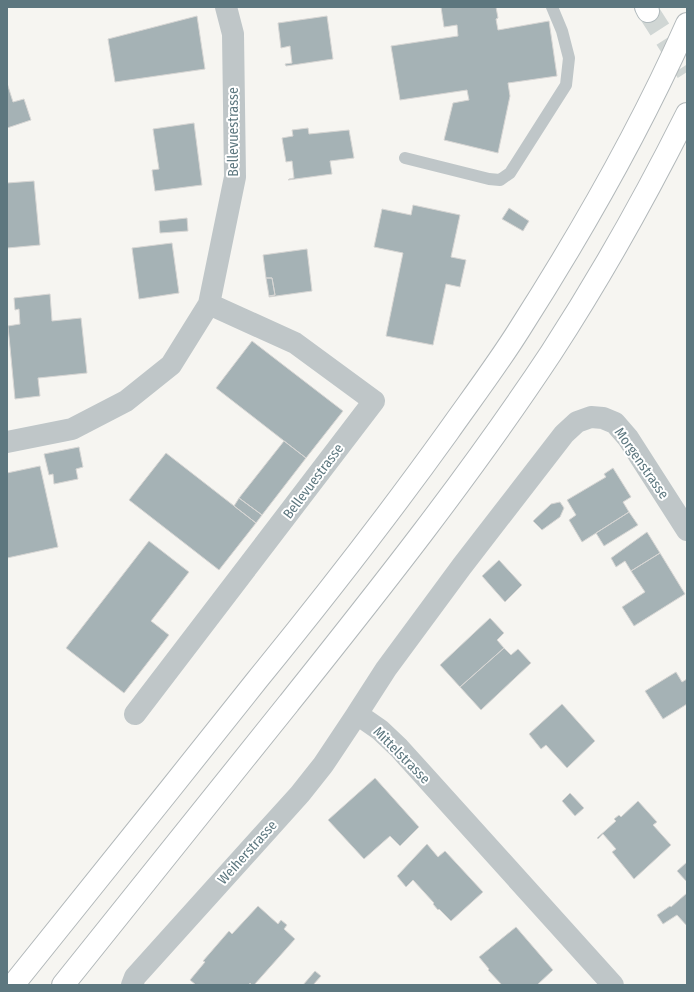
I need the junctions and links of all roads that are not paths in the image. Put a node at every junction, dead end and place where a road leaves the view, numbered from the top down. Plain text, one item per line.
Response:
1 (226, 7) edge
2 (552, 7) edge
3 (687, 24) edge
4 (687, 114) edge
5 (405, 158) dead end
6 (209, 304) junction
7 (7, 442) edge
8 (687, 530) edge
9 (136, 714) dead end
10 (357, 714) junction
11 (13, 985) edge
12 (63, 985) edge
13 (132, 985) edge
14 (613, 985) edge

1 - 6 street, Bellevuestrasse
2 - 5 lane
3 - 11 highway
4 - 12 highway
6 - 7 street, Bellevuestrasse
6 - 9 street, Bellevuestrasse
8 - 10 street, Morgenstrasse
10 - 13 street, Weiherstrasse
10 - 14 street, Mittelstrasse

